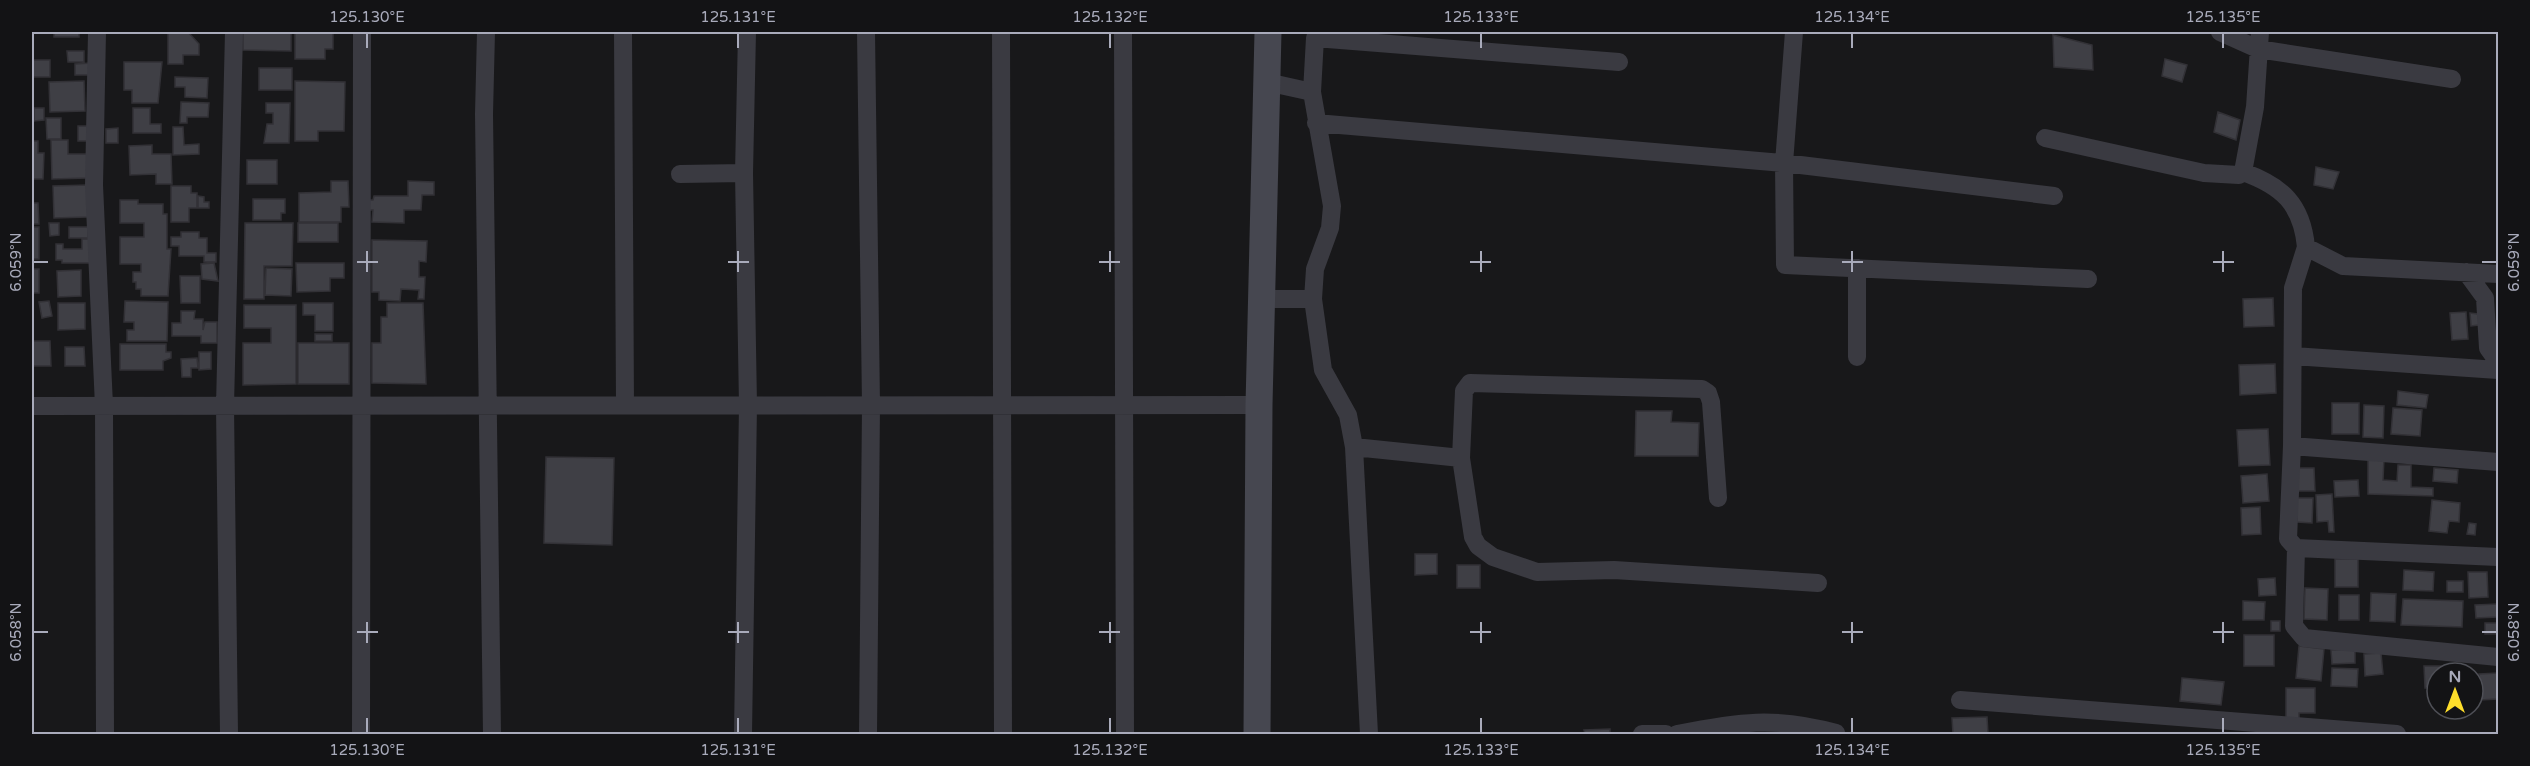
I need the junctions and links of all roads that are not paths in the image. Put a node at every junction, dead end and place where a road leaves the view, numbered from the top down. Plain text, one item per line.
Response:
1 (97, 32) edge
2 (234, 32) edge
3 (362, 32) edge
4 (486, 32) edge
5 (622, 32) edge
6 (747, 32) edge
7 (866, 32) edge
8 (1001, 32) edge
9 (1123, 32) edge
10 (1268, 32) edge
11 (1794, 32) edge
12 (2220, 32) edge
13 (2259, 40) edge
14 (1619, 62) dead end
15 (2452, 79) dead end
16 (1267, 82) junction
17 (1312, 92) junction
18 (1316, 123) junction
19 (2045, 138) dead end
20 (1784, 163) junction
21 (2243, 172) junction
22 (744, 173) junction
23 (680, 174) dead end
24 (2054, 196) dead end
25 (2306, 248) junction
26 (1857, 267) junction
27 (2466, 272) junction
28 (2499, 276) edge
29 (2088, 279) dead end
30 (2485, 298) junction
31 (1262, 299) junction
32 (1313, 299) junction
33 (2493, 355) edge
34 (2293, 356) junction
35 (1857, 357) dead end
36 (2464, 368) junction
37 (2499, 370) edge
38 (625, 405) junction
39 (748, 405) junction
40 (871, 405) junction
41 (1004, 405) junction
42 (1126, 405) junction
43 (1259, 405) junction
44 (32, 406) edge
45 (104, 406) junction
46 (225, 406) junction
47 (362, 406) junction
48 (489, 406) junction
49 (2292, 446) junction
50 (1354, 447) junction
51 (1461, 459) junction
52 (2499, 462) edge
53 (1718, 498) dead end
54 (2296, 548) junction
55 (2499, 557) edge
56 (1818, 583) dead end
57 (2499, 657) edge
58 (1960, 700) dead end
59 (2239, 728) edge
60 (2321, 731) edge
61 (1836, 733) edge
62 (105, 735) edge
63 (230, 735) edge
64 (361, 735) edge
65 (492, 735) edge
66 (742, 735) edge
67 (868, 735) edge
68 (1003, 735) edge
69 (1125, 735) edge
70 (1257, 735) edge
71 (1369, 735) edge
72 (1642, 735) edge
73 (1666, 735) edge
74 (1677, 735) edge
75 (2397, 735) edge

1 - 45 street
2 - 46 street
3 - 47 street
4 - 48 street
5 - 38 street
6 - 22 street
7 - 40 street
8 - 41 street
9 - 42 street
10 - 16 street
11 - 20 street
12 - 13 street
13 - 15 street
13 - 21 street
14 - 17 street
16 - 17 street
16 - 31 street
17 - 18 street
18 - 20 street
18 - 32 street
19 - 21 street
20 - 24 street
20 - 26 street
21 - 25 street
22 - 23 street
22 - 39 street
25 - 27 street
25 - 34 street
26 - 29 street
26 - 35 street
27 - 28 street
27 - 30 street
28 - 30 street
30 - 33 street
31 - 32 street
31 - 43 street
32 - 50 street
33 - 36 street
34 - 36 street
34 - 49 street
36 - 37 street
38 - 39 street
38 - 48 street
39 - 40 street
39 - 66 street
40 - 41 street
40 - 67 street
41 - 42 street
41 - 68 street
42 - 43 street
42 - 69 street
43 - 70 street
44 - 45 street
45 - 46 street
45 - 62 street
46 - 47 street
46 - 63 street
47 - 48 street
47 - 64 street
48 - 65 street
49 - 52 street
49 - 54 street
50 - 51 street
50 - 71 street
51 - 53 street
51 - 56 street
54 - 55 street
54 - 57 street
58 - 59 street
59 - 60 street
60 - 75 street
61 - 74 street
72 - 73 street

